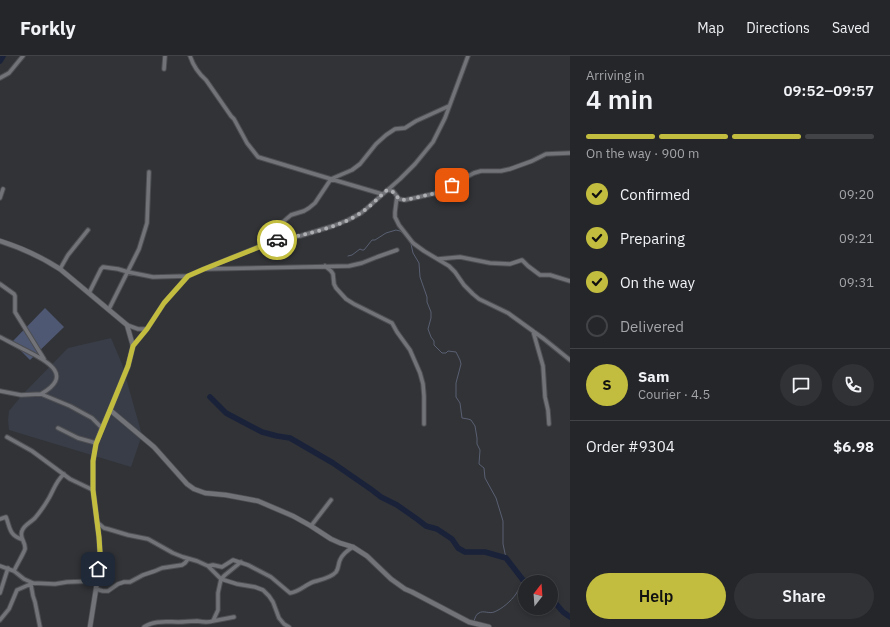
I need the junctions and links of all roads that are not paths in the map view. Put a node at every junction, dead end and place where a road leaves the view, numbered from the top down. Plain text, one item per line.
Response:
1 (23, 56) edge
2 (165, 56) edge
3 (190, 56) edge
4 (468, 56) edge
5 (164, 69) dead end
6 (0, 78) edge
7 (449, 106) junction
8 (570, 153) edge
9 (149, 172) dead end
10 (330, 179) junction
11 (3, 189) dead end
12 (387, 190) junction
13 (382, 194) junction
14 (397, 196) junction
15 (0, 198) edge
16 (88, 230) dead end
17 (0, 241) edge
18 (270, 242) junction
19 (397, 250) dead end
20 (438, 259) junction
21 (325, 266) junction
22 (60, 269) junction
23 (204, 269) junction
24 (128, 272) junction
25 (188, 276) junction
26 (570, 281) edge
27 (0, 284) edge
28 (89, 293) junction
29 (109, 309) junction
30 (127, 325) junction
31 (147, 329) junction
32 (533, 331) junction
33 (0, 338) edge
34 (133, 346) junction
35 (45, 360) junction
36 (570, 360) edge
37 (0, 391) edge
38 (41, 394) junction
39 (110, 410) junction
40 (424, 424) dead end
41 (549, 424) dead end
42 (58, 428) dead end
43 (102, 428) junction
44 (7, 437) dead end
45 (96, 444) junction
46 (64, 474) junction
47 (93, 490) junction
48 (331, 500) dead end
49 (0, 519) edge
50 (96, 521) junction
51 (311, 526) junction
52 (21, 539) junction
53 (353, 547) junction
54 (188, 559) junction
55 (241, 562) junction
56 (0, 566) edge
57 (208, 566) junction
58 (8, 568) junction
59 (14, 571) junction
60 (221, 579) junction
61 (97, 582) junction
62 (32, 584) junction
63 (96, 589) junction
64 (0, 593) edge
65 (234, 617) dead end
66 (0, 620) edge
67 (193, 621) junction
68 (213, 621) junction
69 (40, 627) edge
70 (90, 627) edge
71 (144, 627) edge
72 (192, 627) edge
73 (289, 627) edge
74 (490, 627) edge

1 - 6 street
2 - 5 street
3 - 10 street
4 - 7 street
7 - 10 street
7 - 12 street
8 - 14 street
9 - 24 street
10 - 13 street
10 - 18 street
11 - 15 street
12 - 13 street
12 - 14 street
13 - 18 street
14 - 20 street
16 - 22 street
17 - 22 street
18 - 23 street
19 - 21 street
20 - 26 street
20 - 32 street
21 - 23 street
21 - 40 street
22 - 28 street
23 - 25 street
24 - 25 street
24 - 28 street
24 - 29 street
25 - 31 street
27 - 35 street
28 - 29 street
29 - 30 street
30 - 31 street
30 - 34 street
31 - 34 street
32 - 36 street
32 - 41 street
33 - 35 street
34 - 39 street
35 - 38 street
37 - 38 street
38 - 43 street
39 - 43 street
39 - 51 street
42 - 45 street
43 - 45 street
44 - 46 street
45 - 47 street
46 - 47 street
46 - 52 street
47 - 50 street
48 - 51 street
49 - 52 street
50 - 54 street
50 - 61 street
51 - 53 street
52 - 59 street
53 - 55 street
53 - 74 street
54 - 57 street
54 - 63 street
55 - 57 street
55 - 60 street
56 - 58 street
57 - 60 street
58 - 59 street
58 - 64 street
59 - 62 street
60 - 68 street
60 - 73 street
61 - 62 street
61 - 63 street
62 - 66 street
62 - 69 street
63 - 70 street
65 - 68 street
67 - 68 street
67 - 71 street
67 - 72 street

